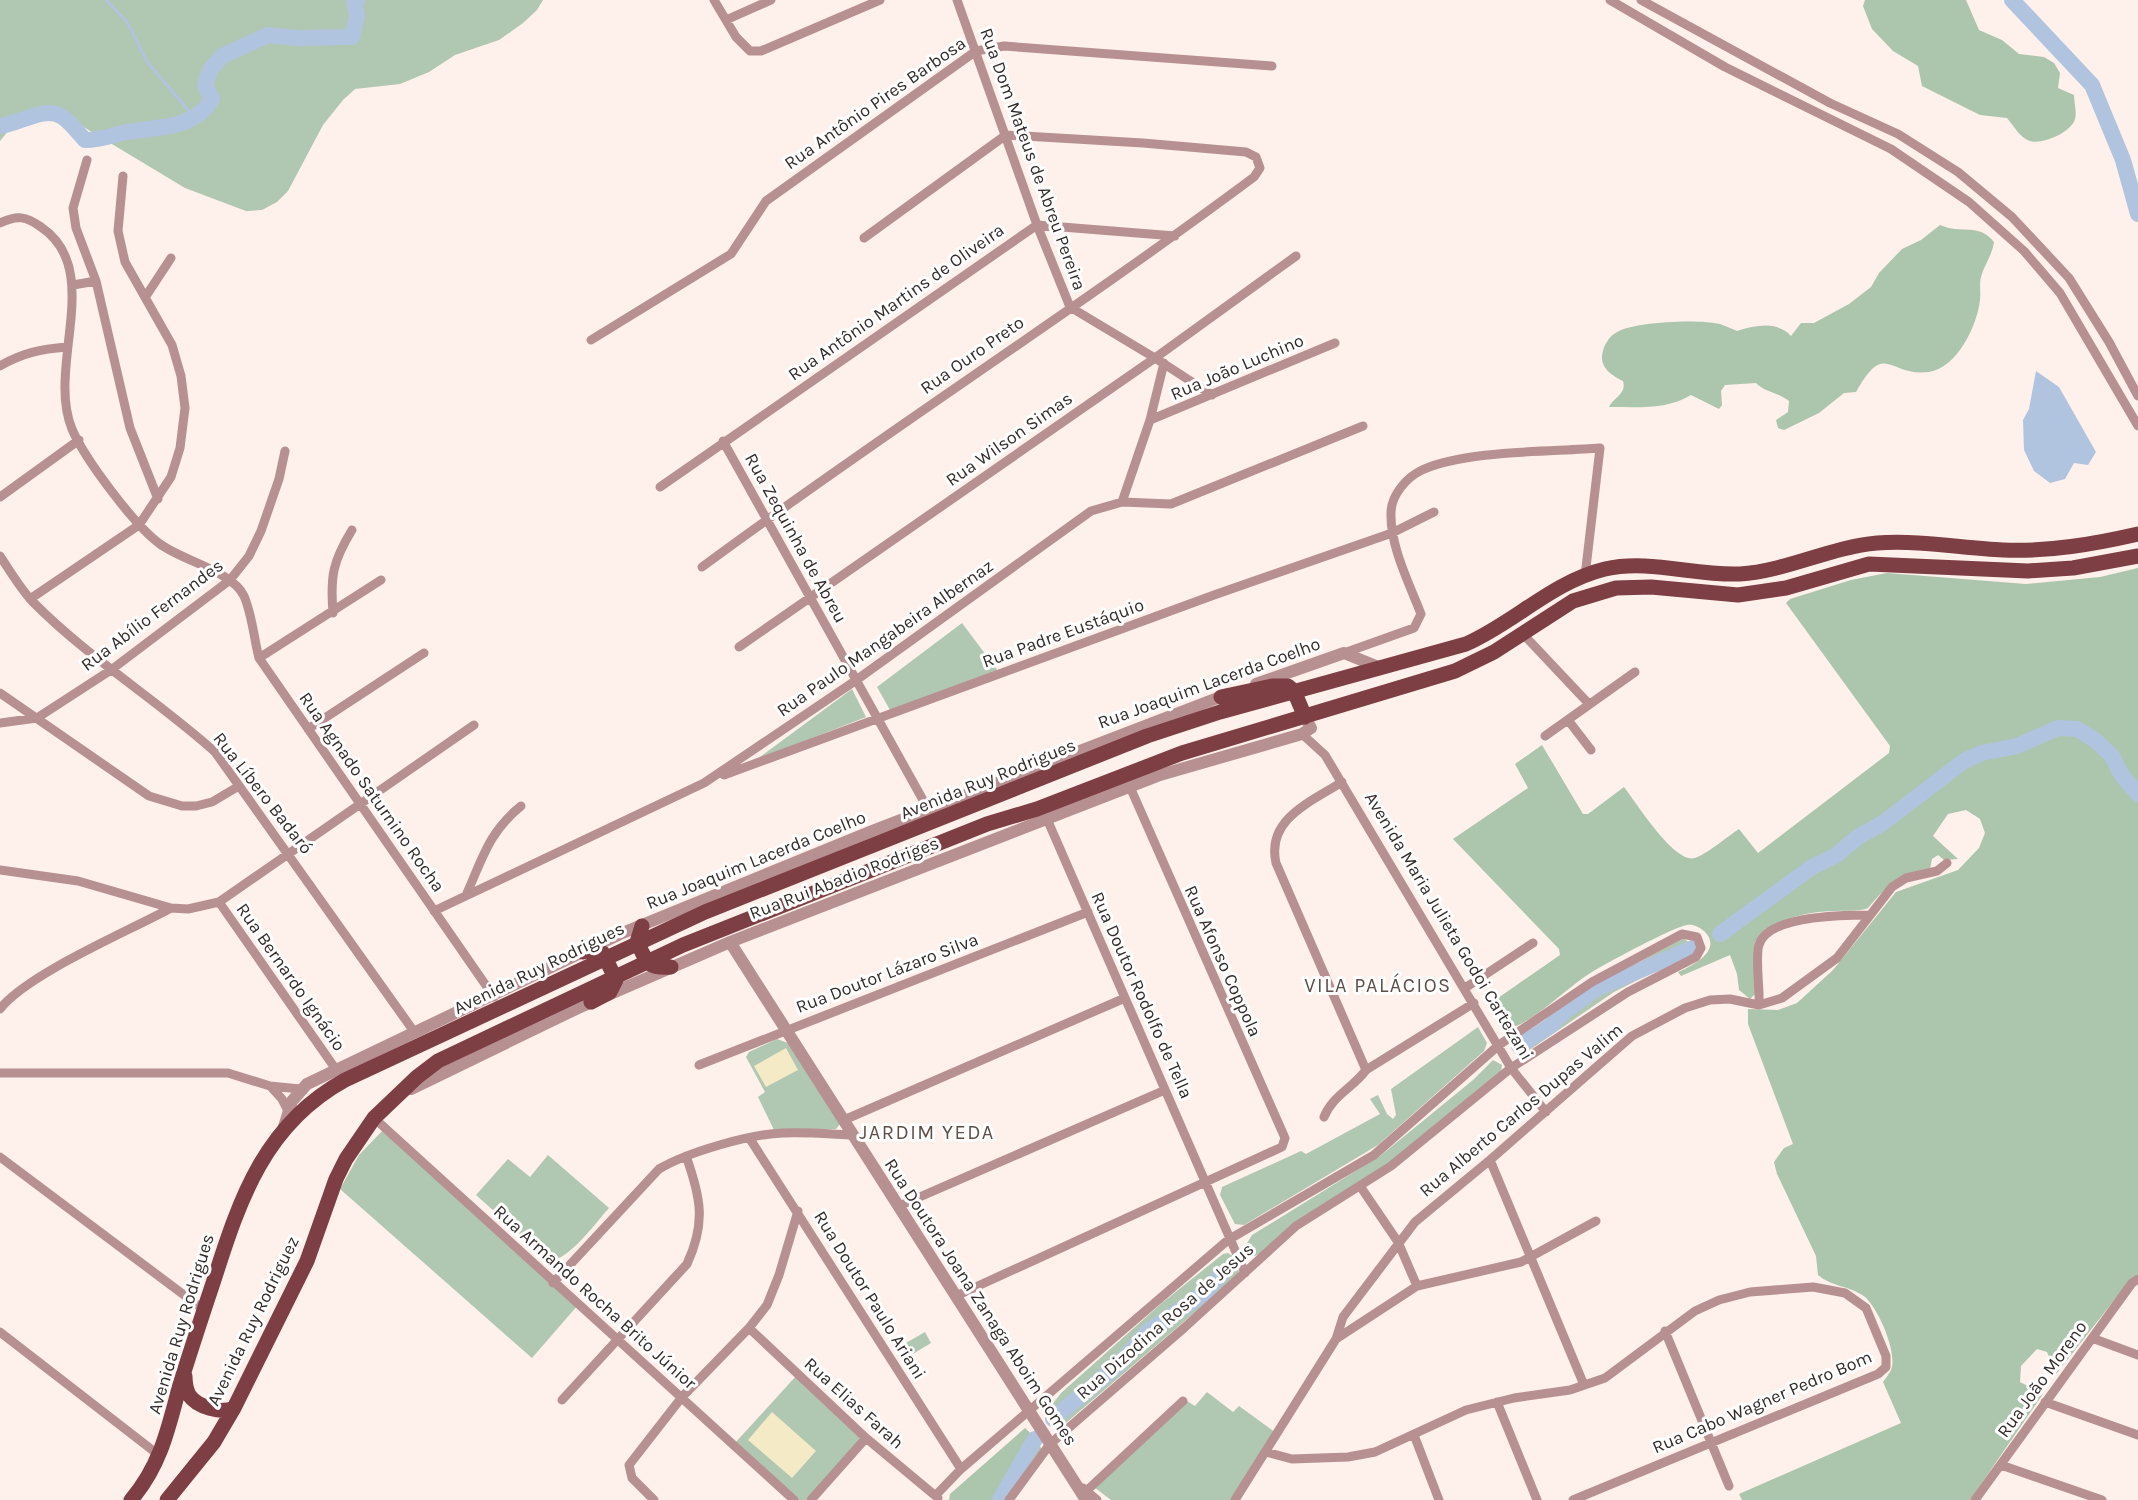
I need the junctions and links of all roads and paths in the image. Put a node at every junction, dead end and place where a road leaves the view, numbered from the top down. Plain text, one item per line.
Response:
1 (714, 0) edge
2 (771, 0) edge
3 (880, 0) edge
4 (957, 0) edge
5 (1610, 0) edge
6 (1641, 0) edge
7 (726, 20) junction
8 (976, 51) junction
9 (1272, 66) dead end
10 (1006, 135) junction
11 (87, 160) dead end
12 (1958, 172) junction
13 (123, 176) dead end
14 (1948, 185) junction
15 (0, 223) edge
16 (1037, 225) junction
17 (1175, 236) junction
18 (864, 238) dead end
19 (2034, 238) junction
20 (2024, 251) junction
21 (1296, 256) dead end
22 (171, 258) dead end
23 (96, 281) junction
24 (73, 285) junction
25 (146, 296) junction
26 (1070, 307) junction
27 (591, 340) dead end
28 (1335, 343) dead end
29 (67, 347) junction
30 (1160, 360) junction
31 (0, 366) edge
32 (1212, 395) junction
33 (2138, 396) edge
34 (1150, 420) junction
35 (1363, 426) dead end
36 (2138, 426) edge
37 (79, 440) junction
38 (723, 441) junction
39 (285, 451) dead end
40 (660, 487) dead end
41 (0, 497) edge
42 (158, 499) junction
43 (1122, 502) junction
44 (1434, 512) dead end
45 (767, 519) junction
46 (139, 525) junction
47 (352, 530) dead end
48 (1392, 533) junction
49 (2138, 534) edge
50 (0, 556) edge
51 (2138, 556) edge
52 (702, 567) dead end
53 (1585, 576) junction
54 (230, 580) junction
55 (381, 580) dead end
56 (812, 596) junction
57 (30, 599) junction
58 (333, 613) junction
59 (1523, 634) junction
60 (739, 647) dead end
61 (424, 653) dead end
62 (1344, 653) junction
63 (259, 658) junction
64 (1381, 668) junction
65 (111, 670) junction
66 (1635, 672) dead end
67 (855, 681) junction
68 (1294, 691) junction
69 (0, 693) edge
70 (1221, 697) junction
71 (1589, 704) junction
72 (37, 718) junction
73 (876, 719) junction
74 (1568, 720) junction
75 (0, 723) edge
76 (474, 725) dead end
77 (1306, 726) junction
78 (308, 729) junction
79 (1545, 736) dead end
80 (1591, 750) dead end
81 (1342, 782) junction
82 (704, 783) junction
83 (239, 786) junction
84 (1130, 787) junction
85 (361, 804) junction
86 (521, 806) dead end
87 (928, 809) junction
88 (1047, 819) junction
89 (291, 854) junction
90 (1947, 863) dead end
91 (0, 870) edge
92 (467, 893) junction
93 (219, 902) junction
94 (171, 908) junction
95 (435, 911) junction
96 (1088, 912) junction
97 (1870, 915) junction
98 (642, 926) junction
99 (638, 942) junction
100 (730, 942) junction
101 (1533, 942) dead end
102 (583, 952) junction
103 (607, 958) junction
104 (647, 962) junction
105 (671, 967) junction
106 (615, 976) junction
107 (1465, 988) junction
108 (494, 997) junction
109 (1125, 998) junction
110 (591, 1002) junction
111 (1474, 1003) junction
112 (1759, 1005) junction
113 (0, 1009) edge
114 (786, 1029) junction
115 (415, 1033) junction
116 (1499, 1045) junction
117 (699, 1065) dead end
118 (1511, 1068) junction
119 (1366, 1070) junction
120 (336, 1071) junction
121 (0, 1073) edge
122 (270, 1086) junction
123 (300, 1089) junction
124 (1165, 1090) junction
125 (402, 1094) junction
126 (288, 1111) junction
127 (1546, 1112) junction
128 (1324, 1117) dead end
129 (374, 1118) junction
130 (844, 1120) junction
131 (283, 1130) junction
132 (853, 1135) junction
133 (750, 1139) junction
134 (686, 1156) junction
135 (0, 1157) edge
136 (1490, 1160) junction
137 (1206, 1184) junction
138 (1360, 1186) junction
139 (899, 1206) junction
140 (798, 1211) junction
141 (1596, 1221) dead end
142 (1228, 1240) junction
143 (1398, 1242) junction
144 (1530, 1258) junction
145 (1245, 1273) junction
146 (2138, 1279) edge
147 (553, 1283) junction
148 (1417, 1286) junction
149 (956, 1296) junction
150 (204, 1310) junction
151 (749, 1328) junction
152 (1665, 1331) junction
153 (0, 1332) edge
154 (2092, 1338) junction
155 (618, 1340) junction
156 (1334, 1341) junction
157 (2138, 1355) edge
158 (184, 1373) junction
159 (1584, 1385) junction
160 (682, 1397) junction
161 (562, 1400) dead end
162 (1183, 1401) dead end
163 (1497, 1402) junction
164 (2045, 1402) junction
165 (234, 1408) junction
166 (1030, 1412) junction
167 (1414, 1435) junction
168 (2138, 1435) edge
169 (866, 1438) junction
170 (1710, 1442) junction
171 (1050, 1444) junction
172 (1266, 1452) junction
173 (160, 1456) junction
174 (2001, 1465) junction
175 (961, 1469) junction
176 (181, 1484) junction
177 (1729, 1486) dead end
178 (1085, 1495) edge
179 (938, 1497) edge
180 (131, 1500) edge
181 (168, 1500) edge
182 (175, 1500) edge
183 (654, 1500) edge
184 (794, 1500) edge
185 (811, 1500) edge
186 (1009, 1500) edge
187 (1097, 1500) edge
188 (1235, 1500) edge
189 (1439, 1500) edge
190 (1537, 1500) edge
191 (1573, 1500) edge
192 (1975, 1500) edge
193 (2102, 1500) edge

1 - 7 street
2 - 7 street
3 - 7 street
4 - 8 street, Rua Dom Mateus de Abreu Pereira
5 - 14 street
6 - 12 street
8 - 9 street, Rua Antônio Pires Barbosa
8 - 10 street, Rua Dom Mateus de Abreu Pereira
8 - 27 street, Rua Antônio Pires Barbosa
10 - 16 street, Rua Dom Mateus de Abreu Pereira
10 - 17 street, Rua Ouro Preto
10 - 18 street
11 - 23 street
12 - 14 street
12 - 19 street
13 - 25 street
14 - 20 street
15 - 24 street
16 - 17 street
16 - 26 street, Rua Dom Mateus de Abreu Pereira
16 - 38 street, Rua Antônio Martins de Oliveira
17 - 26 street, Rua Ouro Preto
19 - 20 street
19 - 33 street
20 - 36 street
21 - 30 street, Rua Wilson Simas
22 - 25 street
23 - 24 street
23 - 42 street
24 - 29 street
25 - 42 street
26 - 30 street, Rua Dom Mateus de Abreu Pereira
26 - 45 street, Rua Ouro Preto
28 - 32 street, Rua João Luchino
29 - 31 street
29 - 37 street
30 - 32 street, Rua Dom Mateus de Abreu Pereira
30 - 34 street
30 - 56 street, Rua Wilson Simas
32 - 34 street, Rua João Luchino
34 - 43 street
35 - 43 street, Rua Paulo Mangabeira Albernaz
37 - 41 street
37 - 46 street
38 - 40 street, Rua Antônio Martins de Oliveira
38 - 45 street, Rua Zequinha de Abreu
39 - 54 street, Rua Abílio Fernandes
42 - 46 street
43 - 67 street, Rua Paulo Mangabeira Albernaz
44 - 48 street, Rua Padre Eustáquio
45 - 52 street, Rua Ouro Preto
45 - 56 street, Rua Zequinha de Abreu
46 - 54 street
46 - 57 street
47 - 58 street
48 - 53 street
48 - 62 street
48 - 73 street, Rua Padre Eustáquio
49 - 53 main road, Avenida Ruy Rodrigues
50 - 57 street, Rua Líbero Badaró
51 - 59 main road
53 - 64 main road, Avenida Ruy Rodrigues
54 - 63 street, Rua Agnado Saturnino Rocha
54 - 65 street, Rua Abílio Fernandes
55 - 58 street
56 - 60 street, Rua Wilson Simas
56 - 67 street, Rua Zequinha de Abreu
57 - 65 street, Rua Líbero Badaró
58 - 63 street
59 - 71 street
59 - 77 main road
61 - 78 street
62 - 64 street, Rua Joaquim Lacerda Coelho
62 - 70 street, Rua Joaquim Lacerda Coelho
63 - 78 street, Rua Agnado Saturnino Rocha
64 - 68 main road, Avenida Ruy Rodrigues
65 - 72 street, Rua Abílio Fernandes
65 - 83 street, Rua Líbero Badaró
66 - 71 street
67 - 73 street, Rua Zequinha de Abreu
67 - 82 street, Rua Paulo Mangabeira Albernaz
68 - 70 main road
68 - 77 main road
68 - 99 main road, Avenida Ruy Rodrigues
69 - 72 street
70 - 87 street, Rua Joaquim Lacerda Coelho
71 - 74 street
72 - 75 street
72 - 83 street
73 - 82 street, Rua Padre Eustáquio
73 - 87 street, Rua Zequinha de Abreu
74 - 79 street
74 - 80 street
76 - 85 street
77 - 81 street, Avenida Maria Julieta Godoi Cartezani
77 - 84 street, Rua Rui Abadio Rodriges
77 - 104 main road
78 - 85 street, Rua Agnado Saturnino Rocha
81 - 107 street, Avenida Maria Julieta Godoi Cartezani
81 - 119 street
82 - 92 street, Rua Paulo Mangabeira Albernaz
83 - 89 street, Rua Líbero Badaró
84 - 88 street, Rua Rui Abadio Rodriges
84 - 137 street, Rua Afonso Coppola
85 - 89 street
85 - 95 street, Rua Agnado Saturnino Rocha
86 - 92 street
87 - 98 street, Rua Joaquim Lacerda Coelho
88 - 96 street, Rua Doutor Rodolfo de Tella
88 - 100 street, Rua Rui Abadio Rodriges
89 - 93 street
89 - 115 street, Rua Líbero Badaró
90 - 97 street
91 - 94 street
92 - 95 street, Rua Paulo Mangabeira Albernaz
93 - 94 street
93 - 120 street, Rua Bernardo Ignácio
94 - 113 street
95 - 108 street, Rua Agnado Saturnino Rocha
96 - 109 street, Rua Doutor Rodolfo de Tella
96 - 114 street, Rua Doutor Lázaro Silva
97 - 112 street
97 - 112 street
98 - 99 main road
98 - 102 street, Rua Joaquim Lacerda Coelho
99 - 103 main road, Avenida Ruy Rodrigues
99 - 104 main road
100 - 105 street, Rua Rui Abadio Rodriges
100 - 114 street, Rua Doutora Joana Zanaga Aboim Gomes
101 - 107 street
102 - 103 main road
102 - 108 street, Rua Joaquim Lacerda Coelho
103 - 106 main road
103 - 131 main road, Avenida Ruy Rodrigues
104 - 105 main road
104 - 106 main road
105 - 110 street, Rua Rui Abadio Rodriges
106 - 110 main road
106 - 125 main road
107 - 111 street, Avenida Maria Julieta Godoi Cartezani
108 - 115 street, Rua Joaquim Lacerda Coelho
109 - 124 street, Rua Doutor Rodolfo de Tella
109 - 130 street
110 - 125 street, Rua Rui Abadio Rodriges
111 - 116 street, Avenida Maria Julieta Godoi Cartezani
111 - 119 street
112 - 127 street, Rua Alberto Carlos Dupas Valim
114 - 117 street, Rua Doutor Lázaro Silva
114 - 130 street, Rua Doutora Joana Zanaga Aboim Gomes
115 - 120 street, Rua Joaquim Lacerda Coelho
116 - 118 street, Avenida Maria Julieta Godoi Cartezani
116 - 118 street, Rua Dizodina Rosa de Jesus
116 - 142 street
118 - 127 street, Avenida Maria Julieta Godoi Cartezani
118 - 138 street, Rua Dizodina Rosa de Jesus
119 - 128 street
120 - 123 street, Rua Joaquim Lacerda Coelho
121 - 122 street
122 - 123 street
122 - 126 street
123 - 126 street
124 - 137 street, Rua Doutor Rodolfo de Tella
124 - 139 street
125 - 129 main road
126 - 131 street
127 - 136 street, Rua Alberto Carlos Dupas Valim
129 - 147 street, Rua Armando Rocha Brito Júnior
129 - 165 main road, Avenida Ruy Rodriguez
130 - 132 street, Rua Doutora Joana Zanaga Aboim Gomes
131 - 150 main road, Avenida Ruy Rodrigues
132 - 133 street
132 - 139 street, Rua Doutora Joana Zanaga Aboim Gomes
133 - 134 street
133 - 140 street, Rua Doutor Paulo Ariani
134 - 147 street
134 - 155 street
135 - 150 street
136 - 143 street, Rua Alberto Carlos Dupas Valim
136 - 144 street
137 - 142 street, Rua Doutor Rodolfo de Tella
137 - 149 street
138 - 143 street
138 - 145 street, Rua Dizodina Rosa de Jesus
139 - 149 street, Rua Doutora Joana Zanaga Aboim Gomes
140 - 151 street
140 - 175 street, Rua Doutor Paulo Ariani
141 - 144 street
142 - 145 street, Rua Doutor Rodolfo de Tella
142 - 166 street
143 - 148 street
143 - 156 street, Rua Alberto Carlos Dupas Valim
144 - 148 street
144 - 159 street
145 - 171 street, Rua Dizodina Rosa de Jesus
146 - 154 street, Rua João Moreno
147 - 155 street, Rua Armando Rocha Brito Júnior
148 - 156 street
149 - 166 street, Rua Doutora Joana Zanaga Aboim Gomes
150 - 158 main road, Avenida Ruy Rodrigues
151 - 160 street
151 - 169 street, Rua Elias Farah
152 - 159 street
152 - 170 street
152 - 170 street, Rua Cabo Wagner Pedro Bom
153 - 173 street
154 - 157 street
154 - 164 street, Rua João Moreno
155 - 160 street, Rua Armando Rocha Brito Júnior
155 - 161 street
156 - 172 street, Rua Alberto Carlos Dupas Valim
158 - 165 main road
158 - 173 main road, Avenida Ruy Rodrigues
159 - 163 street
160 - 183 street
160 - 184 street, Rua Armando Rocha Brito Júnior
162 - 178 street
163 - 167 street
163 - 190 street
164 - 168 street
164 - 174 street, Rua João Moreno
165 - 176 main road, Avenida Ruy Rodriguez
166 - 171 street, Rua Doutora Joana Zanaga Aboim Gomes
166 - 175 street
167 - 172 street
167 - 189 street
169 - 179 street, Rua Elias Farah
169 - 185 street
170 - 177 street
170 - 191 street, Rua Cabo Wagner Pedro Bom
171 - 178 street, Rua Doutora Joana Zanaga Aboim Gomes
171 - 186 street, Rua Dizodina Rosa de Jesus
172 - 188 street, Rua Alberto Carlos Dupas Valim
173 - 180 main road, Avenida Ruy Rodrigues
174 - 192 street, Rua João Moreno
174 - 193 street
175 - 179 street
176 - 181 main road, Avenida Ruy Rodriguez
176 - 182 main road
178 - 187 street

